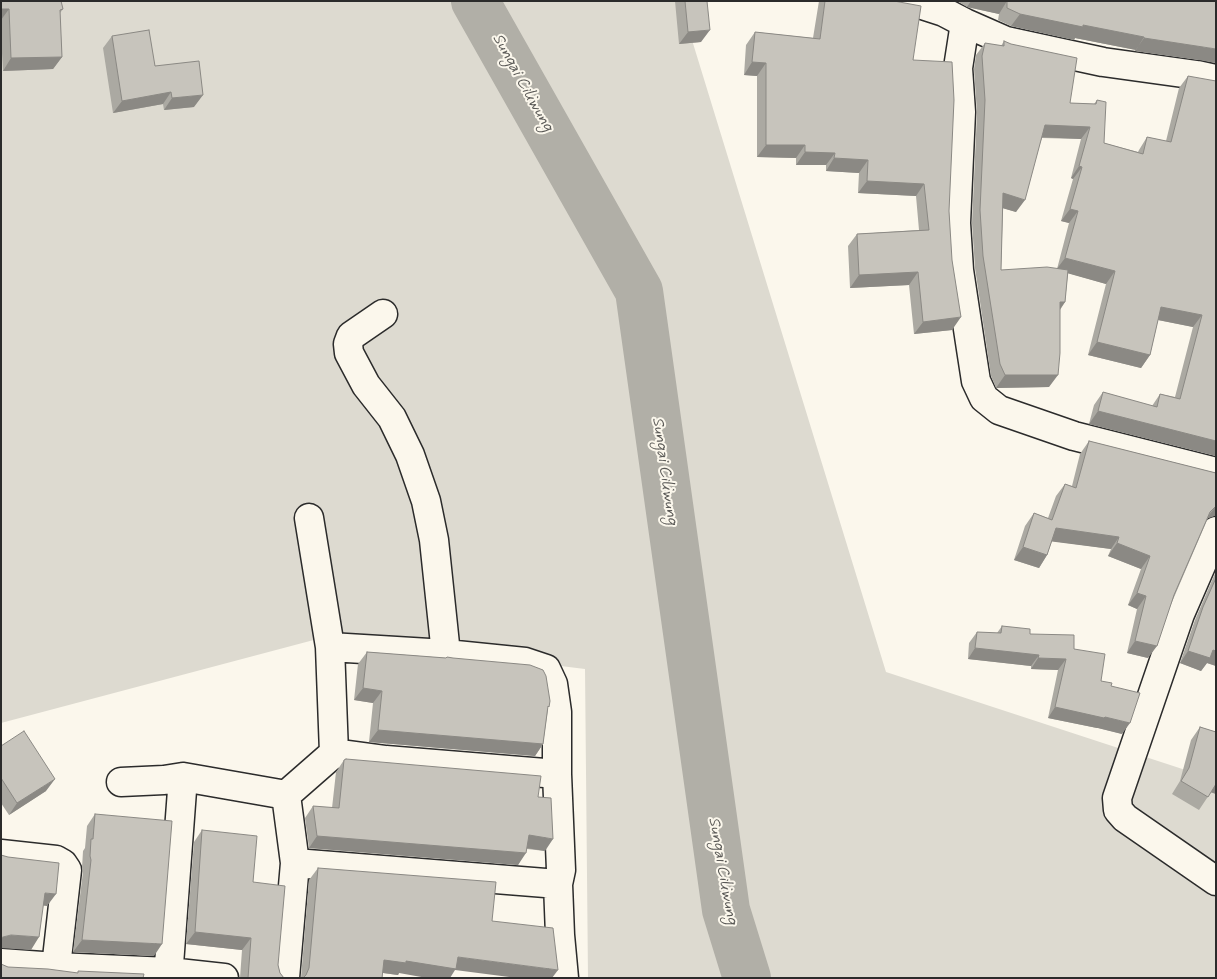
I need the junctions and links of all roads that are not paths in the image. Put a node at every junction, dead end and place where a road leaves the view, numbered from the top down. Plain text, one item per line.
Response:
1 (910, 1) edge
2 (965, 23) junction
3 (1216, 79) edge
4 (383, 314) dead end
5 (1216, 472) edge
6 (309, 518) dead end
7 (1216, 531) edge
8 (330, 647) junction
9 (446, 654) junction
10 (334, 753) junction
11 (557, 774) junction
12 (183, 777) junction
13 (121, 782) dead end
14 (286, 795) junction
15 (1, 854) edge
16 (295, 863) junction
17 (1216, 881) edge
18 (558, 884) junction
19 (1, 963) edge
20 (56, 967) junction
21 (168, 975) edge
22 (224, 978) edge
23 (285, 978) edge
24 (564, 978) edge

1 - 2 street
2 - 3 street
2 - 5 street
4 - 9 street
6 - 8 street
7 - 17 street
8 - 9 street
8 - 10 street
9 - 11 street
10 - 11 street
10 - 14 street
11 - 18 street
12 - 13 street
12 - 14 street
12 - 21 street
14 - 16 street
15 - 20 street
16 - 18 street
16 - 23 street
18 - 24 street
19 - 20 street
20 - 21 street
21 - 22 street

